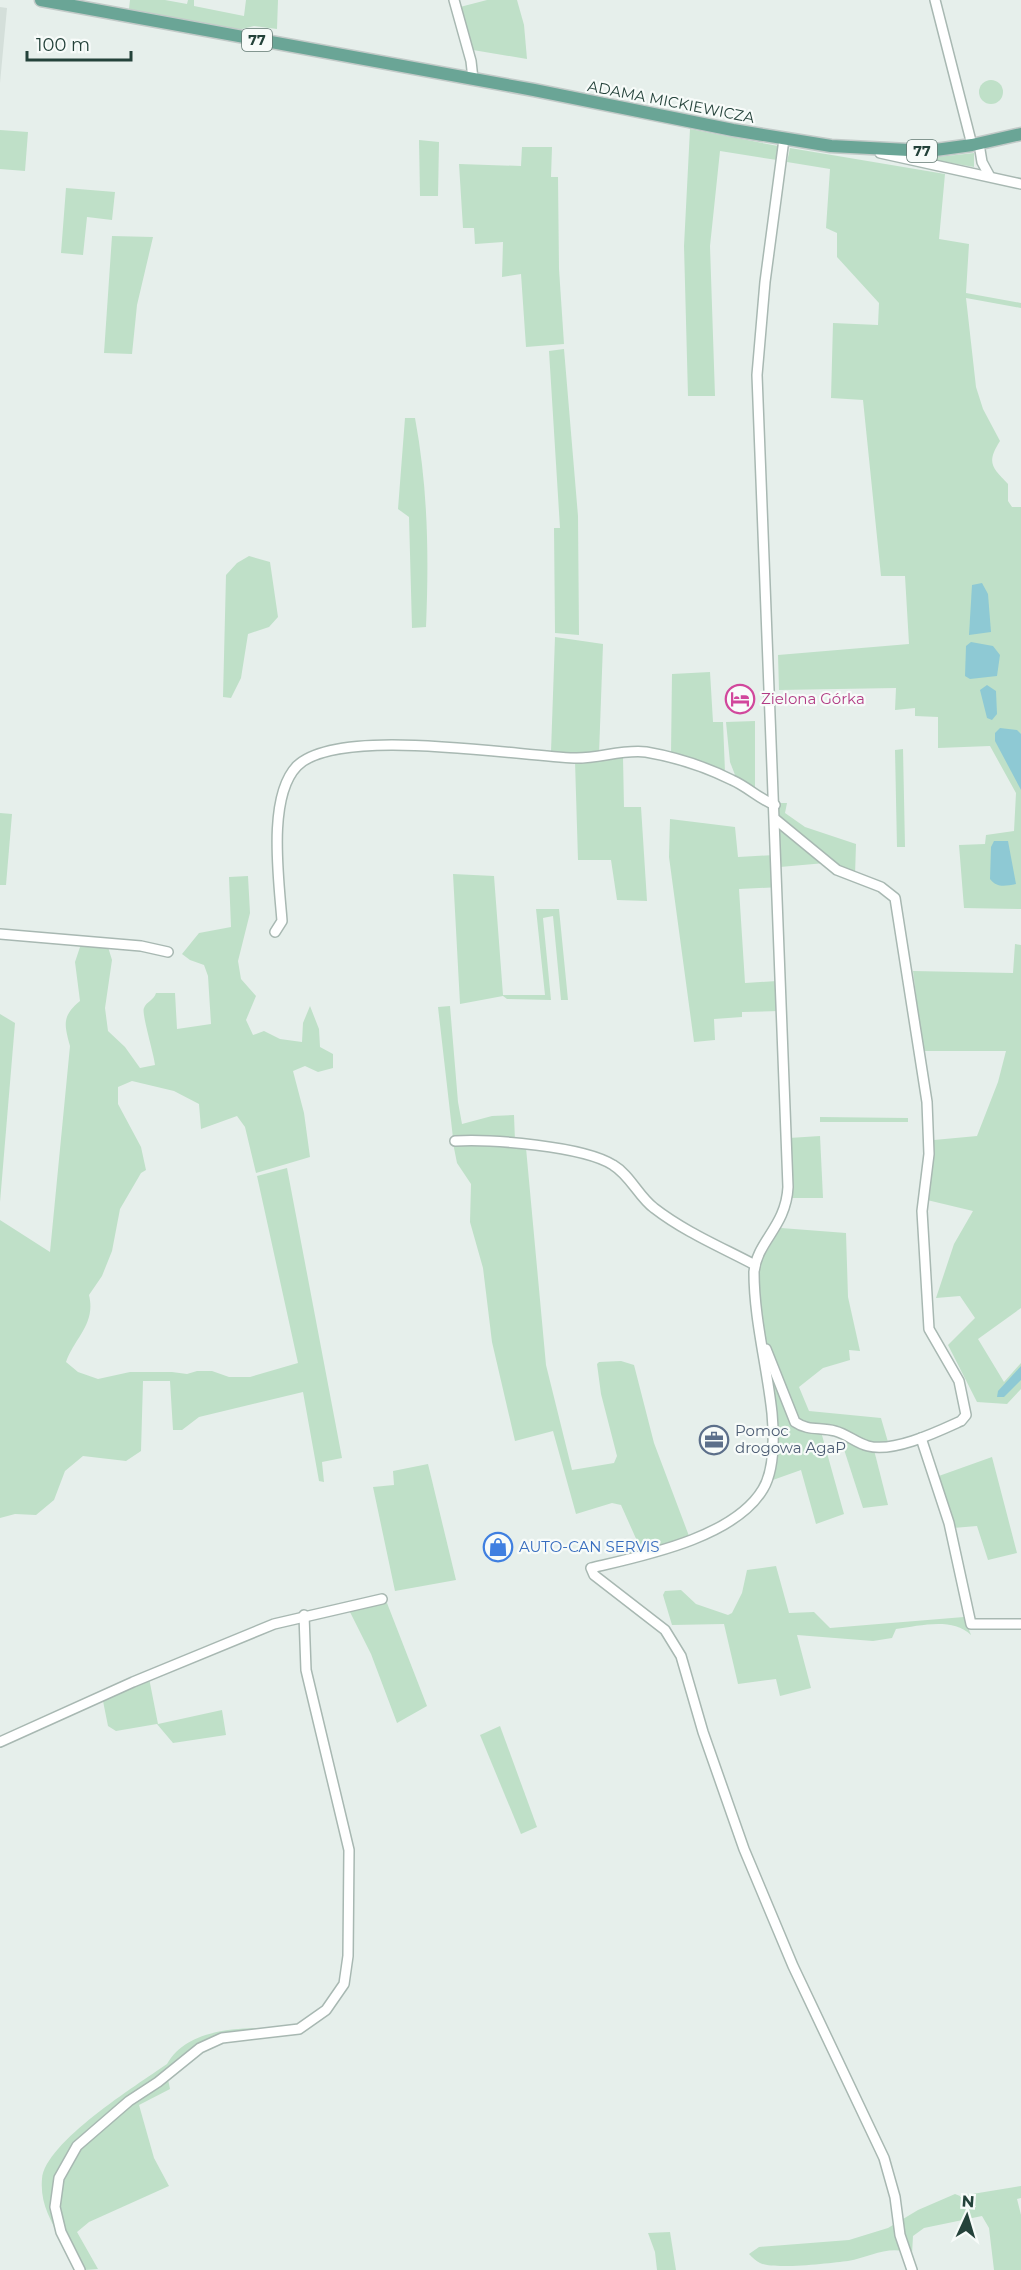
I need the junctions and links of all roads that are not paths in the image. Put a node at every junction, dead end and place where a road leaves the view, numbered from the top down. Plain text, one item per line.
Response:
1 (41, 0) edge
2 (454, 0) edge
3 (934, 0) edge
4 (473, 79) junction
5 (1021, 135) edge
6 (784, 139) junction
7 (975, 145) junction
8 (865, 150) junction
9 (989, 175) junction
10 (1021, 184) edge
11 (775, 805) junction
12 (775, 819) junction
13 (275, 932) dead end
14 (0, 934) edge
15 (168, 952) dead end
16 (455, 1141) dead end
17 (755, 1265) junction
18 (760, 1339) junction
19 (921, 1438) junction
20 (382, 1599) dead end
21 (304, 1615) junction
22 (1021, 1624) edge
23 (0, 1742) edge
24 (80, 2270) edge
25 (912, 2270) edge

1 - 4 main road, 77
2 - 4 street
3 - 7 street
4 - 6 main road, ADAMA MICKIEWICZA / 77
5 - 7 main road, 77
6 - 8 main road, ADAMA MICKIEWICZA / 77
6 - 11 street
7 - 8 main road, ADAMA MICKIEWICZA / 77
7 - 9 street
8 - 9 street, ADAMA MICKIEWICZA
9 - 10 street, ADAMA MICKIEWICZA
11 - 12 street
11 - 13 street
12 - 17 street
12 - 19 street
14 - 15 street
16 - 17 street
17 - 18 street
18 - 19 street
18 - 25 street
19 - 22 street
20 - 21 street
21 - 23 street
21 - 24 street

